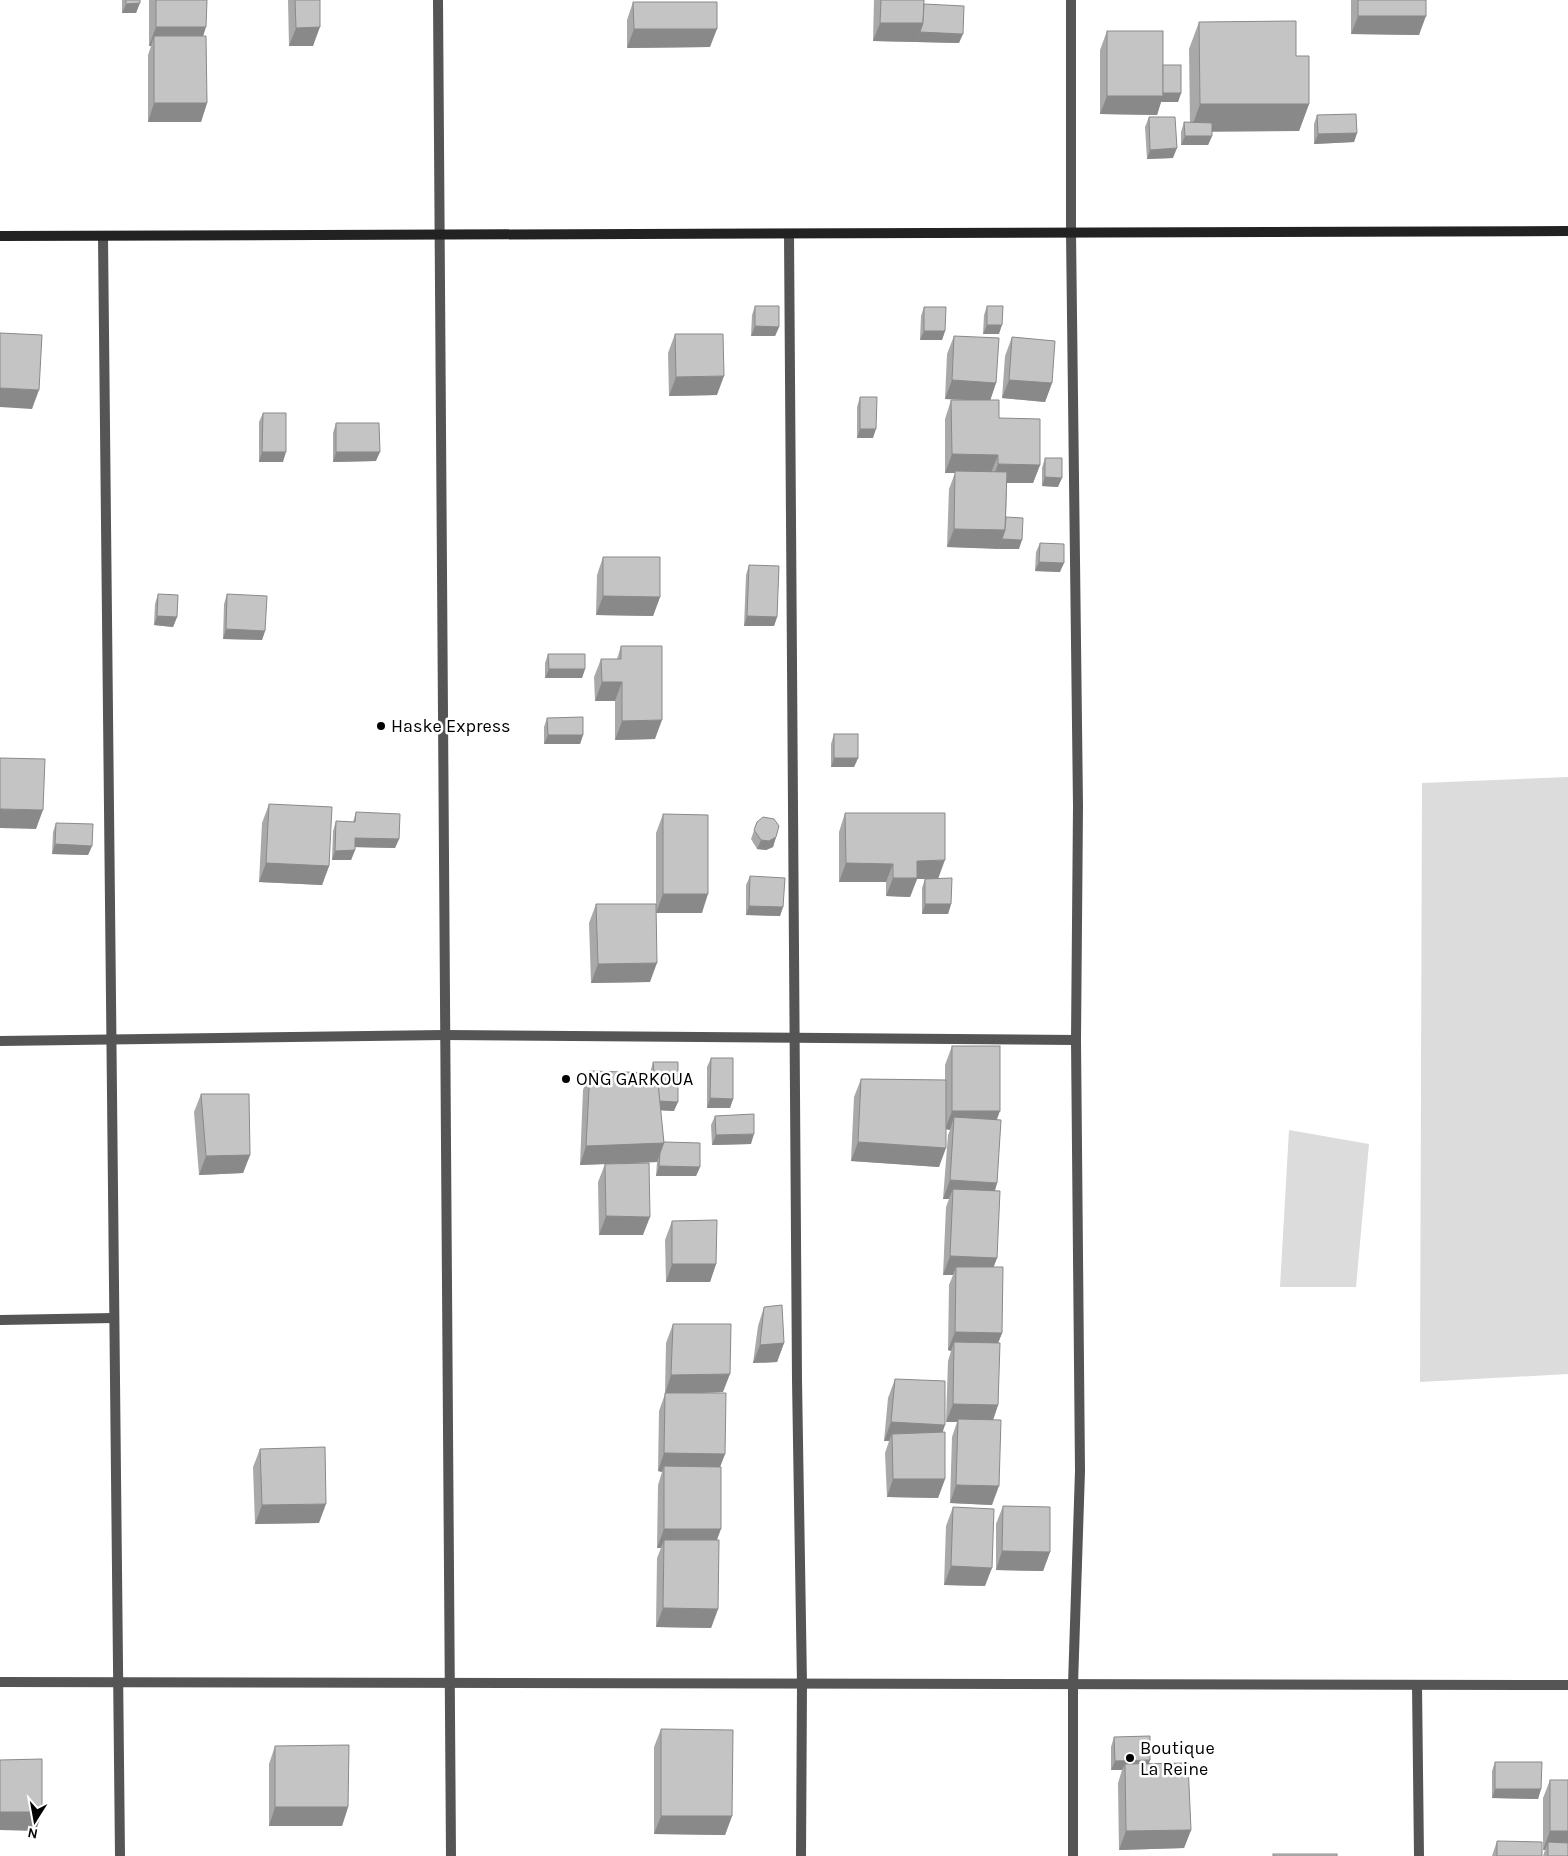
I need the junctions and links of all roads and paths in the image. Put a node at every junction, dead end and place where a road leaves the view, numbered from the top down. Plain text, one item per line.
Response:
1 (438, 0) edge
2 (1072, 0) edge
3 (1568, 231) edge
4 (1071, 233) junction
5 (789, 234) junction
6 (0, 236) edge
7 (439, 236) junction
8 (103, 237) junction
9 (444, 1035) junction
10 (795, 1038) junction
11 (112, 1040) junction
12 (1076, 1040) junction
13 (0, 1041) edge
14 (114, 1318) junction
15 (0, 1320) edge
16 (0, 1682) edge
17 (118, 1682) junction
18 (449, 1683) junction
19 (802, 1684) junction
20 (1073, 1685) junction
21 (1417, 1685) junction
22 (1568, 1685) edge
23 (120, 1856) edge
24 (450, 1856) edge
25 (801, 1856) edge
26 (1072, 1856) edge
27 (1419, 1856) edge

1 - 7 street
2 - 4 street
3 - 4 street
4 - 5 street
4 - 12 street
5 - 7 street
5 - 10 street
6 - 8 street
7 - 8 street
7 - 9 street
8 - 11 street
9 - 10 street
9 - 11 street
9 - 18 street
10 - 12 street
10 - 19 street
11 - 13 street
11 - 14 street
12 - 20 street
14 - 15 street
14 - 17 street
16 - 17 street
17 - 18 street
17 - 23 street
18 - 19 street
18 - 24 street
19 - 20 street
19 - 25 street
20 - 21 street
20 - 26 street
21 - 22 street
21 - 27 street

